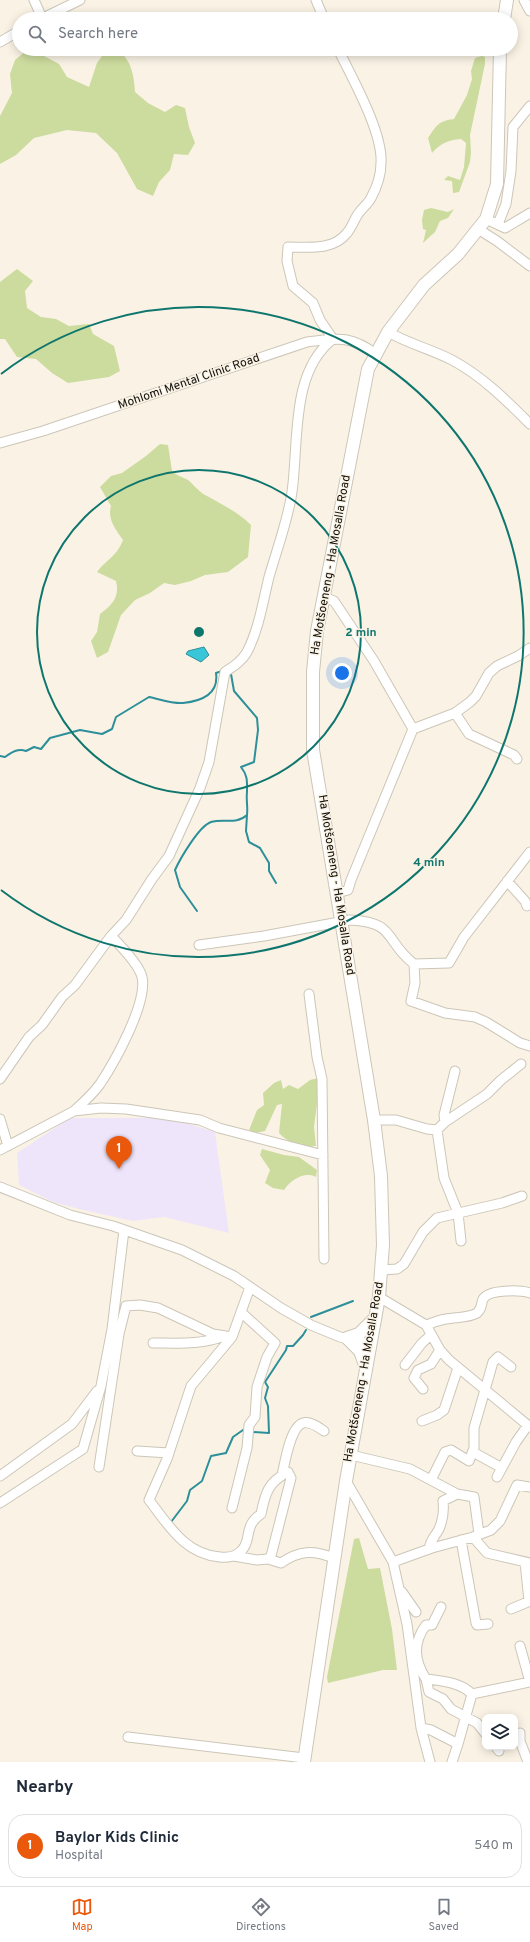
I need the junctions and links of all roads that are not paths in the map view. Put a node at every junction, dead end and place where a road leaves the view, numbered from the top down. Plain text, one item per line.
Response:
1 (34, 0) edge
2 (80, 0) edge
3 (316, 0) edge
4 (507, 0) edge
5 (524, 0) edge
6 (530, 11) edge
7 (39, 12) edge
8 (56, 12) edge
9 (321, 12) edge
10 (505, 12) edge
11 (12, 35) edge
12 (0, 42) edge
13 (341, 56) edge
14 (500, 56) edge
15 (530, 106) edge
16 (530, 213) edge
17 (486, 219) junction
18 (498, 224) junction
19 (478, 229) junction
20 (530, 266) edge
21 (388, 332) junction
22 (333, 339) junction
23 (376, 355) junction
24 (530, 424) edge
25 (0, 443) edge
26 (324, 597) junction
27 (530, 648) edge
28 (455, 713) junction
29 (413, 730) junction
30 (517, 759) dead end
31 (530, 852) edge
32 (507, 881) junction
33 (337, 893) junction
34 (527, 906) dead end
35 (342, 922) junction
36 (112, 936) junction
37 (199, 945) dead end
38 (414, 964) junction
39 (309, 994) dead end
40 (530, 1046) edge
41 (521, 1064) dead end
42 (455, 1071) dead end
43 (0, 1079) edge
44 (74, 1111) junction
45 (0, 1119) edge
46 (374, 1120) junction
47 (445, 1122) junction
48 (437, 1130) junction
49 (4, 1148) edge
50 (323, 1155) junction
51 (0, 1187) edge
52 (522, 1196) dead end
53 (458, 1213) junction
54 (124, 1230) junction
55 (461, 1241) dead end
56 (324, 1259) dead end
57 (381, 1270) junction
58 (250, 1287) junction
59 (530, 1293) edge
60 (379, 1296) junction
61 (242, 1313) junction
62 (375, 1318) junction
63 (426, 1325) junction
64 (431, 1334) junction
65 (228, 1336) junction
66 (347, 1338) junction
67 (153, 1343) dead end
68 (370, 1344) junction
69 (440, 1350) junction
70 (405, 1365) dead end
71 (510, 1366) dead end
72 (366, 1368) junction
73 (458, 1368) junction
74 (102, 1386) junction
75 (423, 1389) dead end
76 (485, 1389) junction
77 (422, 1422) dead end
78 (529, 1426) edge
79 (324, 1431) dead end
80 (137, 1451) dead end
81 (473, 1452) junction
82 (169, 1453) junction
83 (351, 1455) junction
84 (99, 1467) dead end
85 (502, 1468) junction
86 (282, 1475) junction
87 (0, 1476) edge
88 (497, 1477) dead end
89 (346, 1480) junction
90 (431, 1480) junction
91 (530, 1487) edge
92 (457, 1494) junction
93 (0, 1503) edge
94 (232, 1508) dead end
95 (476, 1536) junction
96 (461, 1540) junction
97 (429, 1548) junction
98 (234, 1556) junction
99 (334, 1558) junction
100 (268, 1559) junction
101 (393, 1562) junction
102 (528, 1562) edge
103 (399, 1587) junction
104 (529, 1601) edge
105 (441, 1607) dead end
106 (512, 1609) dead end
107 (416, 1612) dead end
108 (488, 1624) dead end
109 (520, 1646) dead end
110 (528, 1672) edge
111 (426, 1679) junction
112 (472, 1694) junction
113 (464, 1716) junction
114 (421, 1728) junction
115 (482, 1729) edge
116 (520, 1733) dead end
117 (128, 1737) dead end
118 (458, 1744) junction
119 (304, 1760) edge
120 (430, 1762) edge
121 (452, 1762) edge
122 (528, 1762) edge

1 - 7 street
2 - 8 street
3 - 9 street
4 - 10 main road
5 - 6 street
11 - 12 street
13 - 22 street
14 - 17 main road, Ha Motšoeneng - Ha Mosalla Road
15 - 18 street
16 - 18 street
17 - 18 street
17 - 19 main road, Ha Motšoeneng - Ha Mosalla Road
19 - 20 street
19 - 21 main road, Ha Motšoeneng - Ha Mosalla Road
21 - 23 main road, Ha Motšoeneng - Ha Mosalla Road
21 - 24 street
22 - 23 street, Mohlomi Mental Clinic Road
22 - 25 street, Mohlomi Mental Clinic Road
22 - 36 street
23 - 26 main road, Ha Motšoeneng - Ha Mosalla Road
26 - 29 street
26 - 33 main road, Ha Motšoeneng - Ha Mosalla Road
27 - 28 street
28 - 29 street
28 - 30 street
29 - 33 street
31 - 32 street
32 - 34 street
32 - 38 street
33 - 35 main road, Ha Motšoeneng - Ha Mosalla Road
35 - 37 street
35 - 38 street
35 - 46 main road, Ha Motšoeneng - Ha Mosalla Road
36 - 43 street
36 - 44 street
38 - 40 street
39 - 50 street
41 - 47 street
42 - 47 street
44 - 49 street
44 - 50 street
45 - 49 street
46 - 48 street
46 - 57 main road, Ha Motšoeneng - Ha Mosalla Road
47 - 48 street
48 - 53 street
50 - 56 street
51 - 54 street
52 - 53 street
53 - 55 street
53 - 57 street
54 - 58 street
54 - 74 street
57 - 60 main road, Ha Motšoeneng - Ha Mosalla Road
58 - 61 street
58 - 66 street
59 - 63 street
60 - 62 main road, Ha Motšoeneng - Ha Mosalla Road
60 - 63 street
61 - 65 street
61 - 94 street
62 - 66 main road
62 - 68 main road, Ha Motšoeneng - Ha Mosalla Road
63 - 64 street
64 - 69 street
64 - 70 street
65 - 67 street
65 - 82 street
65 - 84 street
66 - 68 street
66 - 72 main road
68 - 72 main road, Ha Motšoeneng - Ha Mosalla Road
69 - 73 street
69 - 75 street
71 - 76 street
72 - 83 main road, Ha Motšoeneng - Ha Mosalla Road
73 - 76 street
73 - 77 street
74 - 87 street
74 - 93 street
76 - 78 street
76 - 81 street
78 - 85 street
79 - 86 street
80 - 82 street
81 - 85 street
81 - 90 street
82 - 98 street
83 - 89 main road, Ha Motšoeneng - Ha Mosalla Road
83 - 90 street
85 - 88 street
86 - 98 street
86 - 100 street
89 - 99 main road, Ha Motšoeneng - Ha Mosalla Road
89 - 101 street
90 - 92 street
91 - 95 street
92 - 95 street
92 - 97 street
95 - 96 street
95 - 102 street
96 - 97 street
96 - 108 street
97 - 101 street
98 - 100 street
99 - 100 street
99 - 119 main road, Ha Motšoeneng - Ha Mosalla Road
101 - 103 street
102 - 104 street
103 - 107 street
103 - 114 street
104 - 106 street
105 - 111 street
109 - 110 street
110 - 112 street
111 - 112 street
111 - 113 street
112 - 113 street
113 - 115 street
113 - 118 street
114 - 118 street
114 - 120 street
116 - 122 street
117 - 119 street
118 - 121 street

